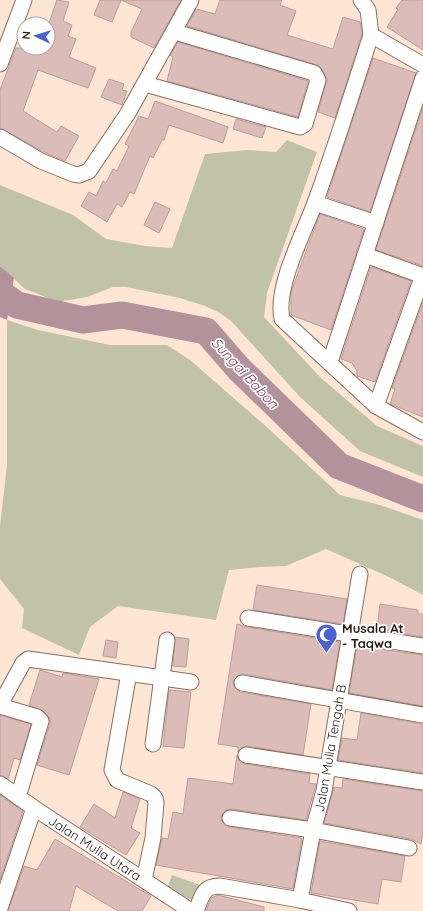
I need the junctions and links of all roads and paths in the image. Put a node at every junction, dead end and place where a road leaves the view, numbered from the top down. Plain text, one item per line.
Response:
1 (24, 0) edge
2 (191, 0) edge
3 (361, 0) edge
4 (175, 32) junction
5 (371, 36) junction
6 (0, 64) edge
7 (423, 65) edge
8 (423, 78) edge
9 (145, 84) junction
10 (0, 138) edge
11 (315, 203) junction
12 (376, 222) junction
13 (365, 255) junction
14 (423, 275) edge
15 (330, 362) junction
16 (376, 406) junction
17 (423, 432) edge
18 (360, 574) dead end
19 (248, 618) dead end
20 (351, 635) junction
21 (167, 640) dead end
22 (423, 646) edge
23 (129, 673) junction
24 (162, 678) junction
25 (191, 682) dead end
26 (242, 683) dead end
27 (338, 700) junction
28 (0, 706) edge
29 (423, 715) edge
30 (153, 744) dead end
31 (246, 755) dead end
32 (328, 766) junction
33 (423, 782) edge
34 (0, 784) edge
35 (18, 797) junction
36 (34, 808) junction
37 (230, 818) dead end
38 (313, 830) junction
39 (409, 848) dead end
40 (144, 880) junction
41 (300, 900) junction
42 (0, 908) edge
43 (191, 911) edge
44 (196, 911) edge
45 (348, 911) edge

1 - 6 street
2 - 4 street
3 - 5 street
4 - 9 street
4 - 9 street
5 - 7 street
5 - 11 street
8 - 12 street
9 - 10 street
11 - 12 street
11 - 15 street
12 - 13 street
13 - 14 street
13 - 15 street
14 - 16 street
15 - 16 street
16 - 17 street
18 - 20 street, Jalan Mulia Tengah B
19 - 20 street
20 - 22 street
20 - 27 street, Jalan Mulia Tengah B
21 - 24 street
23 - 24 street
23 - 28 street
23 - 40 street
24 - 25 street
24 - 30 street
26 - 27 street
27 - 29 street
27 - 32 street, Jalan Mulia Tengah B
28 - 35 street
31 - 32 street
32 - 33 street
32 - 38 street, Jalan Mulia Tengah B
34 - 35 street, Jalan Mulia Utara
35 - 36 street, Jalan Mulia Utara
36 - 40 street, Jalan Mulia Utara
36 - 42 street
37 - 38 street
38 - 39 street
38 - 41 street, Jalan Mulia Tengah B
40 - 43 street, Jalan Mulia Utara
41 - 44 street
41 - 45 street

